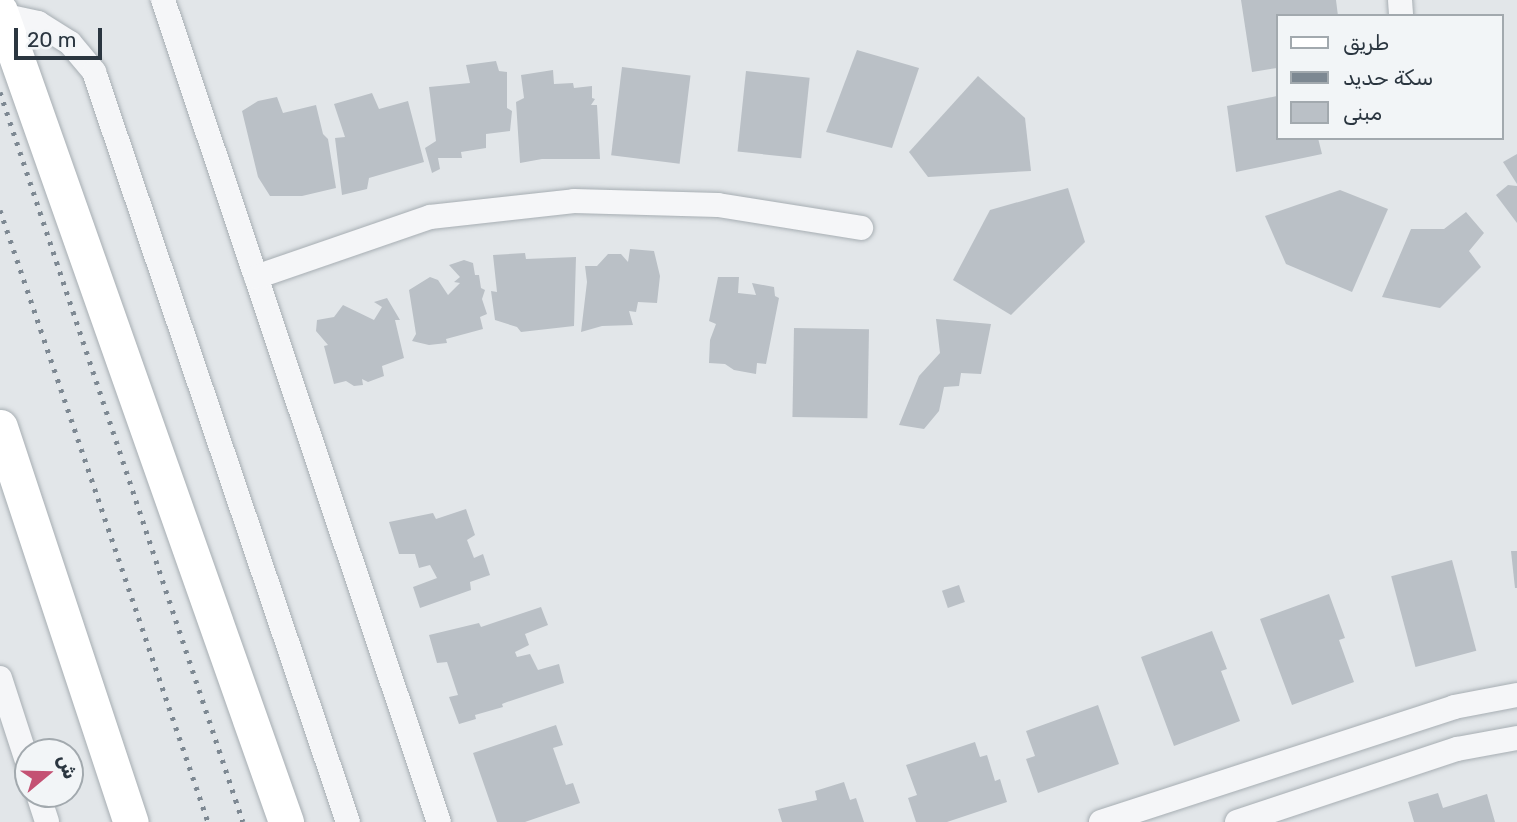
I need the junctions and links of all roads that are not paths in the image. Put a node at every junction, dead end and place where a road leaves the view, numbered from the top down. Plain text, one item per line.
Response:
1 (163, 0) edge
2 (1, 13) edge
3 (861, 228) dead end
4 (256, 277) junction
5 (0, 427) edge
6 (0, 678) edge
7 (1517, 695) edge
8 (20, 738) edge
9 (1517, 738) edge
10 (131, 822) edge
11 (286, 822) edge
12 (348, 822) edge
13 (439, 822) edge
14 (1101, 822) edge
15 (1237, 822) edge

1 - 4 street
2 - 11 main road
2 - 12 street
3 - 4 street
4 - 13 street
5 - 10 main road
6 - 8 street
7 - 14 street
9 - 15 street

